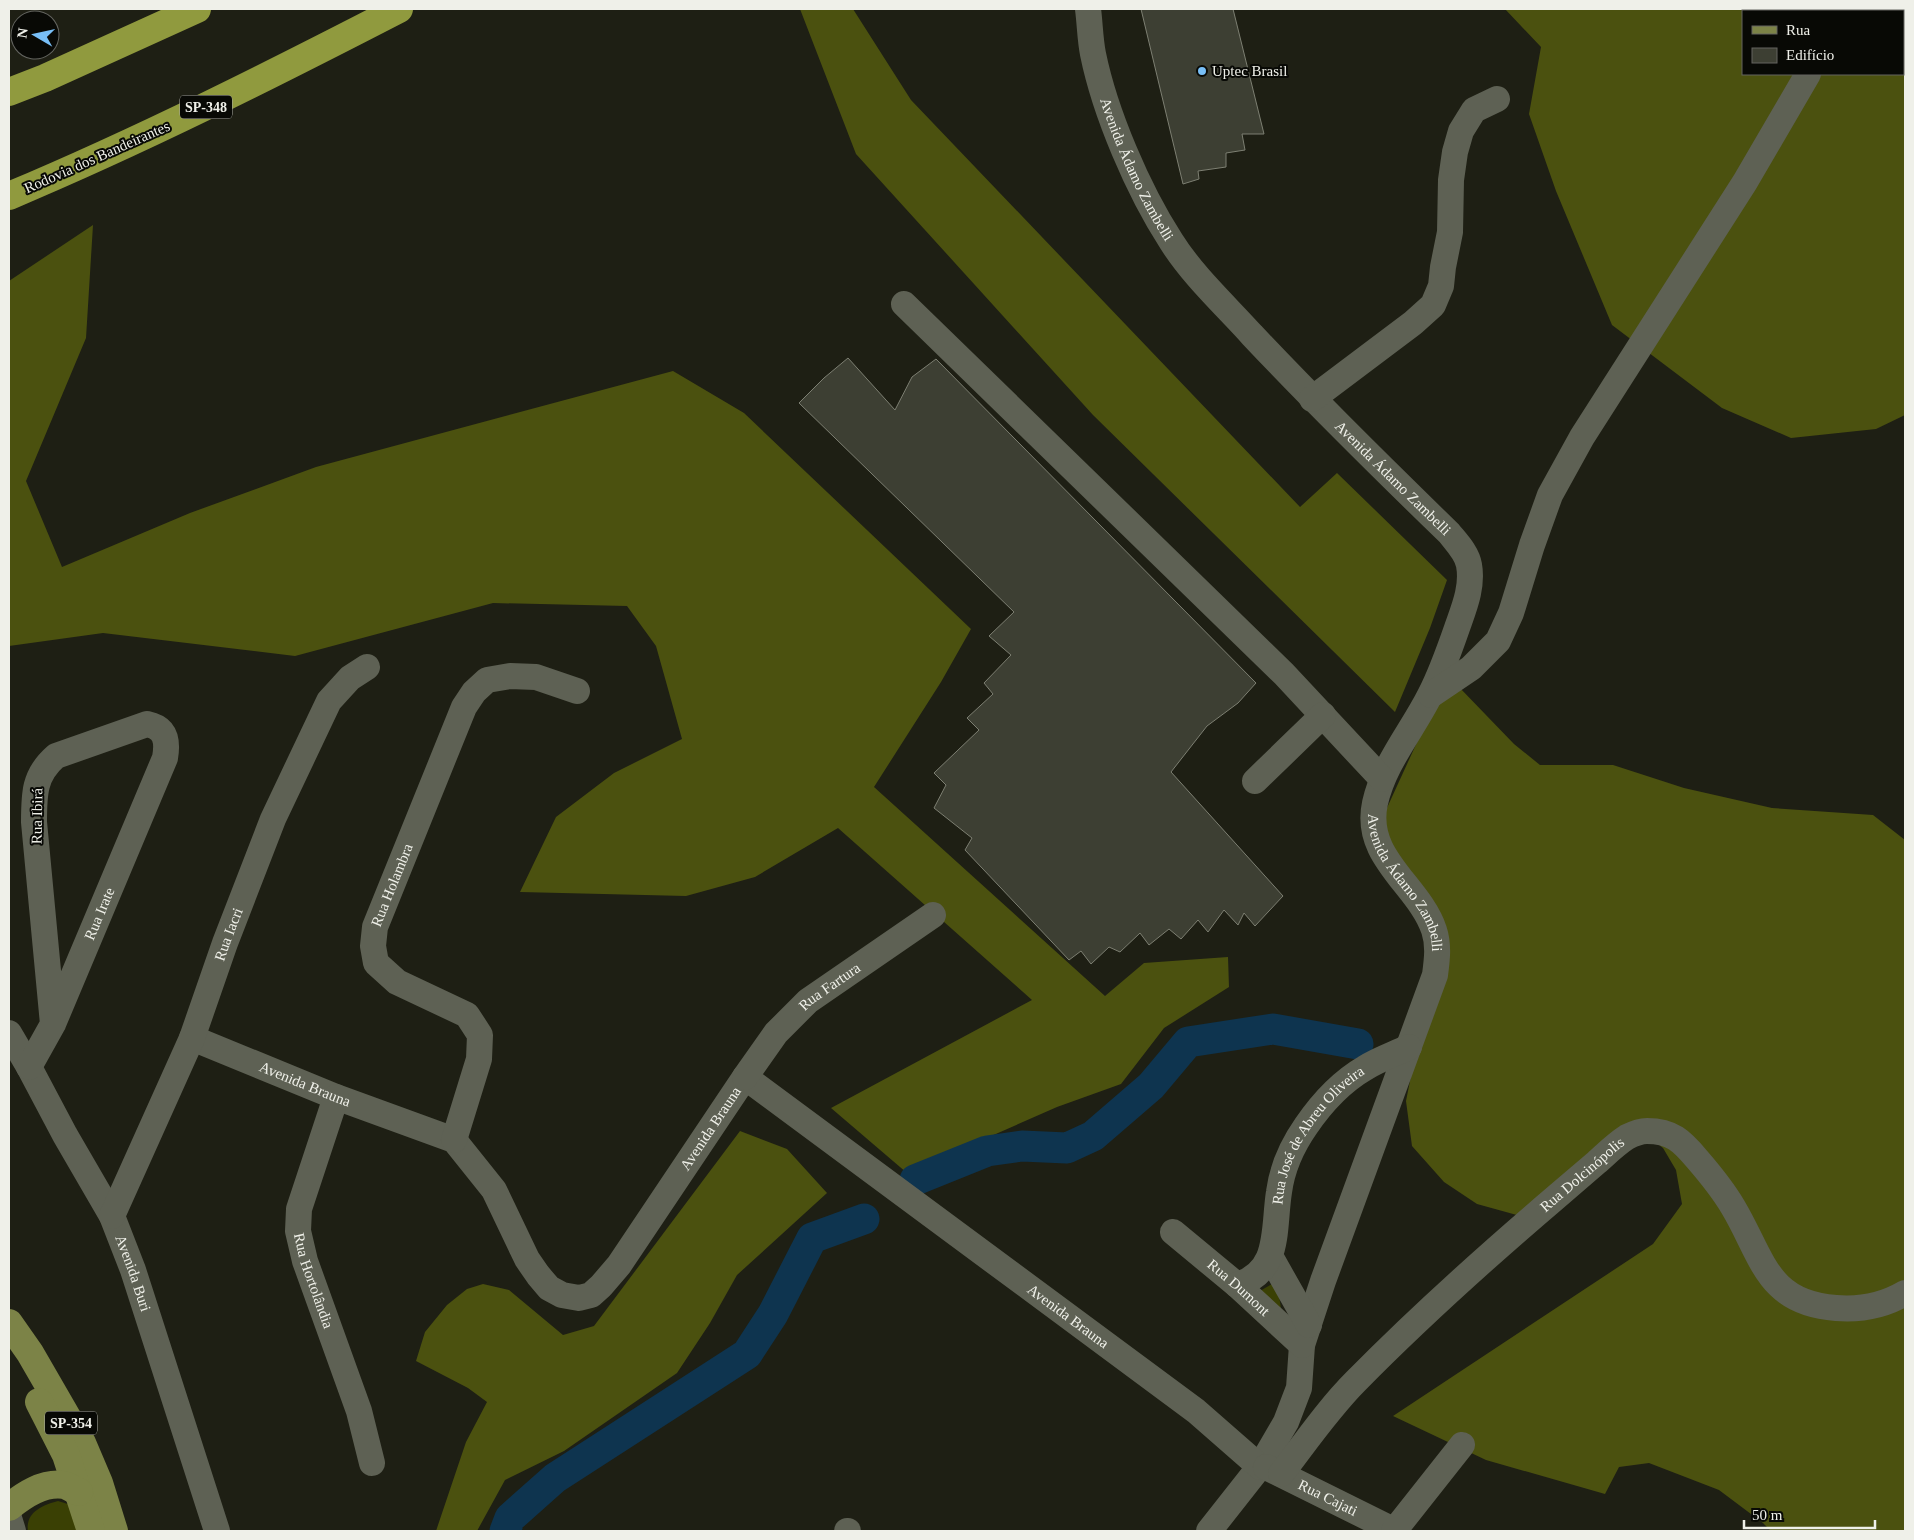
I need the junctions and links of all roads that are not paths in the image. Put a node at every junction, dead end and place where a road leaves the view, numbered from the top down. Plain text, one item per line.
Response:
1 (197, 9) edge
2 (399, 9) edge
3 (1088, 9) edge
4 (1807, 75) edge
5 (9, 92) edge
6 (1497, 99) dead end
7 (9, 196) edge
8 (904, 304) dead end
9 (1312, 399) junction
10 (367, 667) dead end
11 (576, 691) dead end
12 (1431, 695) junction
13 (1323, 715) junction
14 (165, 758) joint
15 (1382, 779) junction
16 (1255, 781) dead end
17 (933, 915) dead end
18 (53, 1024) junction
19 (9, 1033) edge
20 (192, 1038) junction
21 (1410, 1047) junction
22 (29, 1067) junction
23 (745, 1077) junction
24 (336, 1097) junction
25 (454, 1140) junction
26 (112, 1216) junction
27 (1173, 1232) dead end
28 (1270, 1256) junction
29 (1237, 1285) junction
30 (1905, 1293) edge
31 (9, 1323) edge
32 (1306, 1335) junction
33 (9, 1337) edge
34 (1462, 1445) dead end
35 (372, 1463) dead end
36 (1267, 1468) junction
37 (79, 1492) junction
38 (9, 1507) edge
39 (9, 1518) edge
40 (13, 1531) edge
41 (92, 1531) edge
42 (114, 1531) edge
43 (217, 1531) edge
44 (1209, 1531) edge
45 (1394, 1531) edge

1 - 5 highway
2 - 7 highway, Rodovia dos Bandeirantes / SP-348
3 - 9 street, Avenida Ádamo Zambelli
4 - 12 street
6 - 9 street
8 - 13 street
9 - 12 street, Avenida Ádamo Zambelli
10 - 20 street, Rua Iacri
11 - 25 street, Rua Holambra
12 - 15 street, Avenida Ádamo Zambelli
13 - 15 street
13 - 16 street
14 - 18 street, Rua Irate
14 - 18 street, Rua Ibirá
15 - 21 street, Avenida Ádamo Zambelli
17 - 23 street, Rua Fartura
18 - 22 street, Rua Irate
19 - 22 street, Avenida Buri
20 - 24 street, Avenida Brauna
20 - 26 street, Rua Iacri
21 - 28 street, Rua José de Abreu Oliveira
21 - 32 street, Avenida Ádamo Zambelli
22 - 26 street, Avenida Buri
23 - 25 street, Avenida Brauna
23 - 36 street, Avenida Brauna
24 - 25 street, Avenida Brauna
24 - 35 street, Rua Hortolândia
26 - 43 street, Avenida Buri
27 - 29 street, Rua Dumont
28 - 29 street, Rua José de Abreu Oliveira
28 - 32 street
29 - 32 street, Rua Dumont
30 - 36 street, Rua Dolcinópolis
31 - 42 main road, SP-354
32 - 36 street, Avenida Ádamo Zambelli
33 - 37 main road, SP-354
34 - 45 street
36 - 44 street, Avenida Ádamo Zambelli
36 - 45 street, Rua Cajati
37 - 38 main road
37 - 41 main road, SP-354
39 - 40 street

